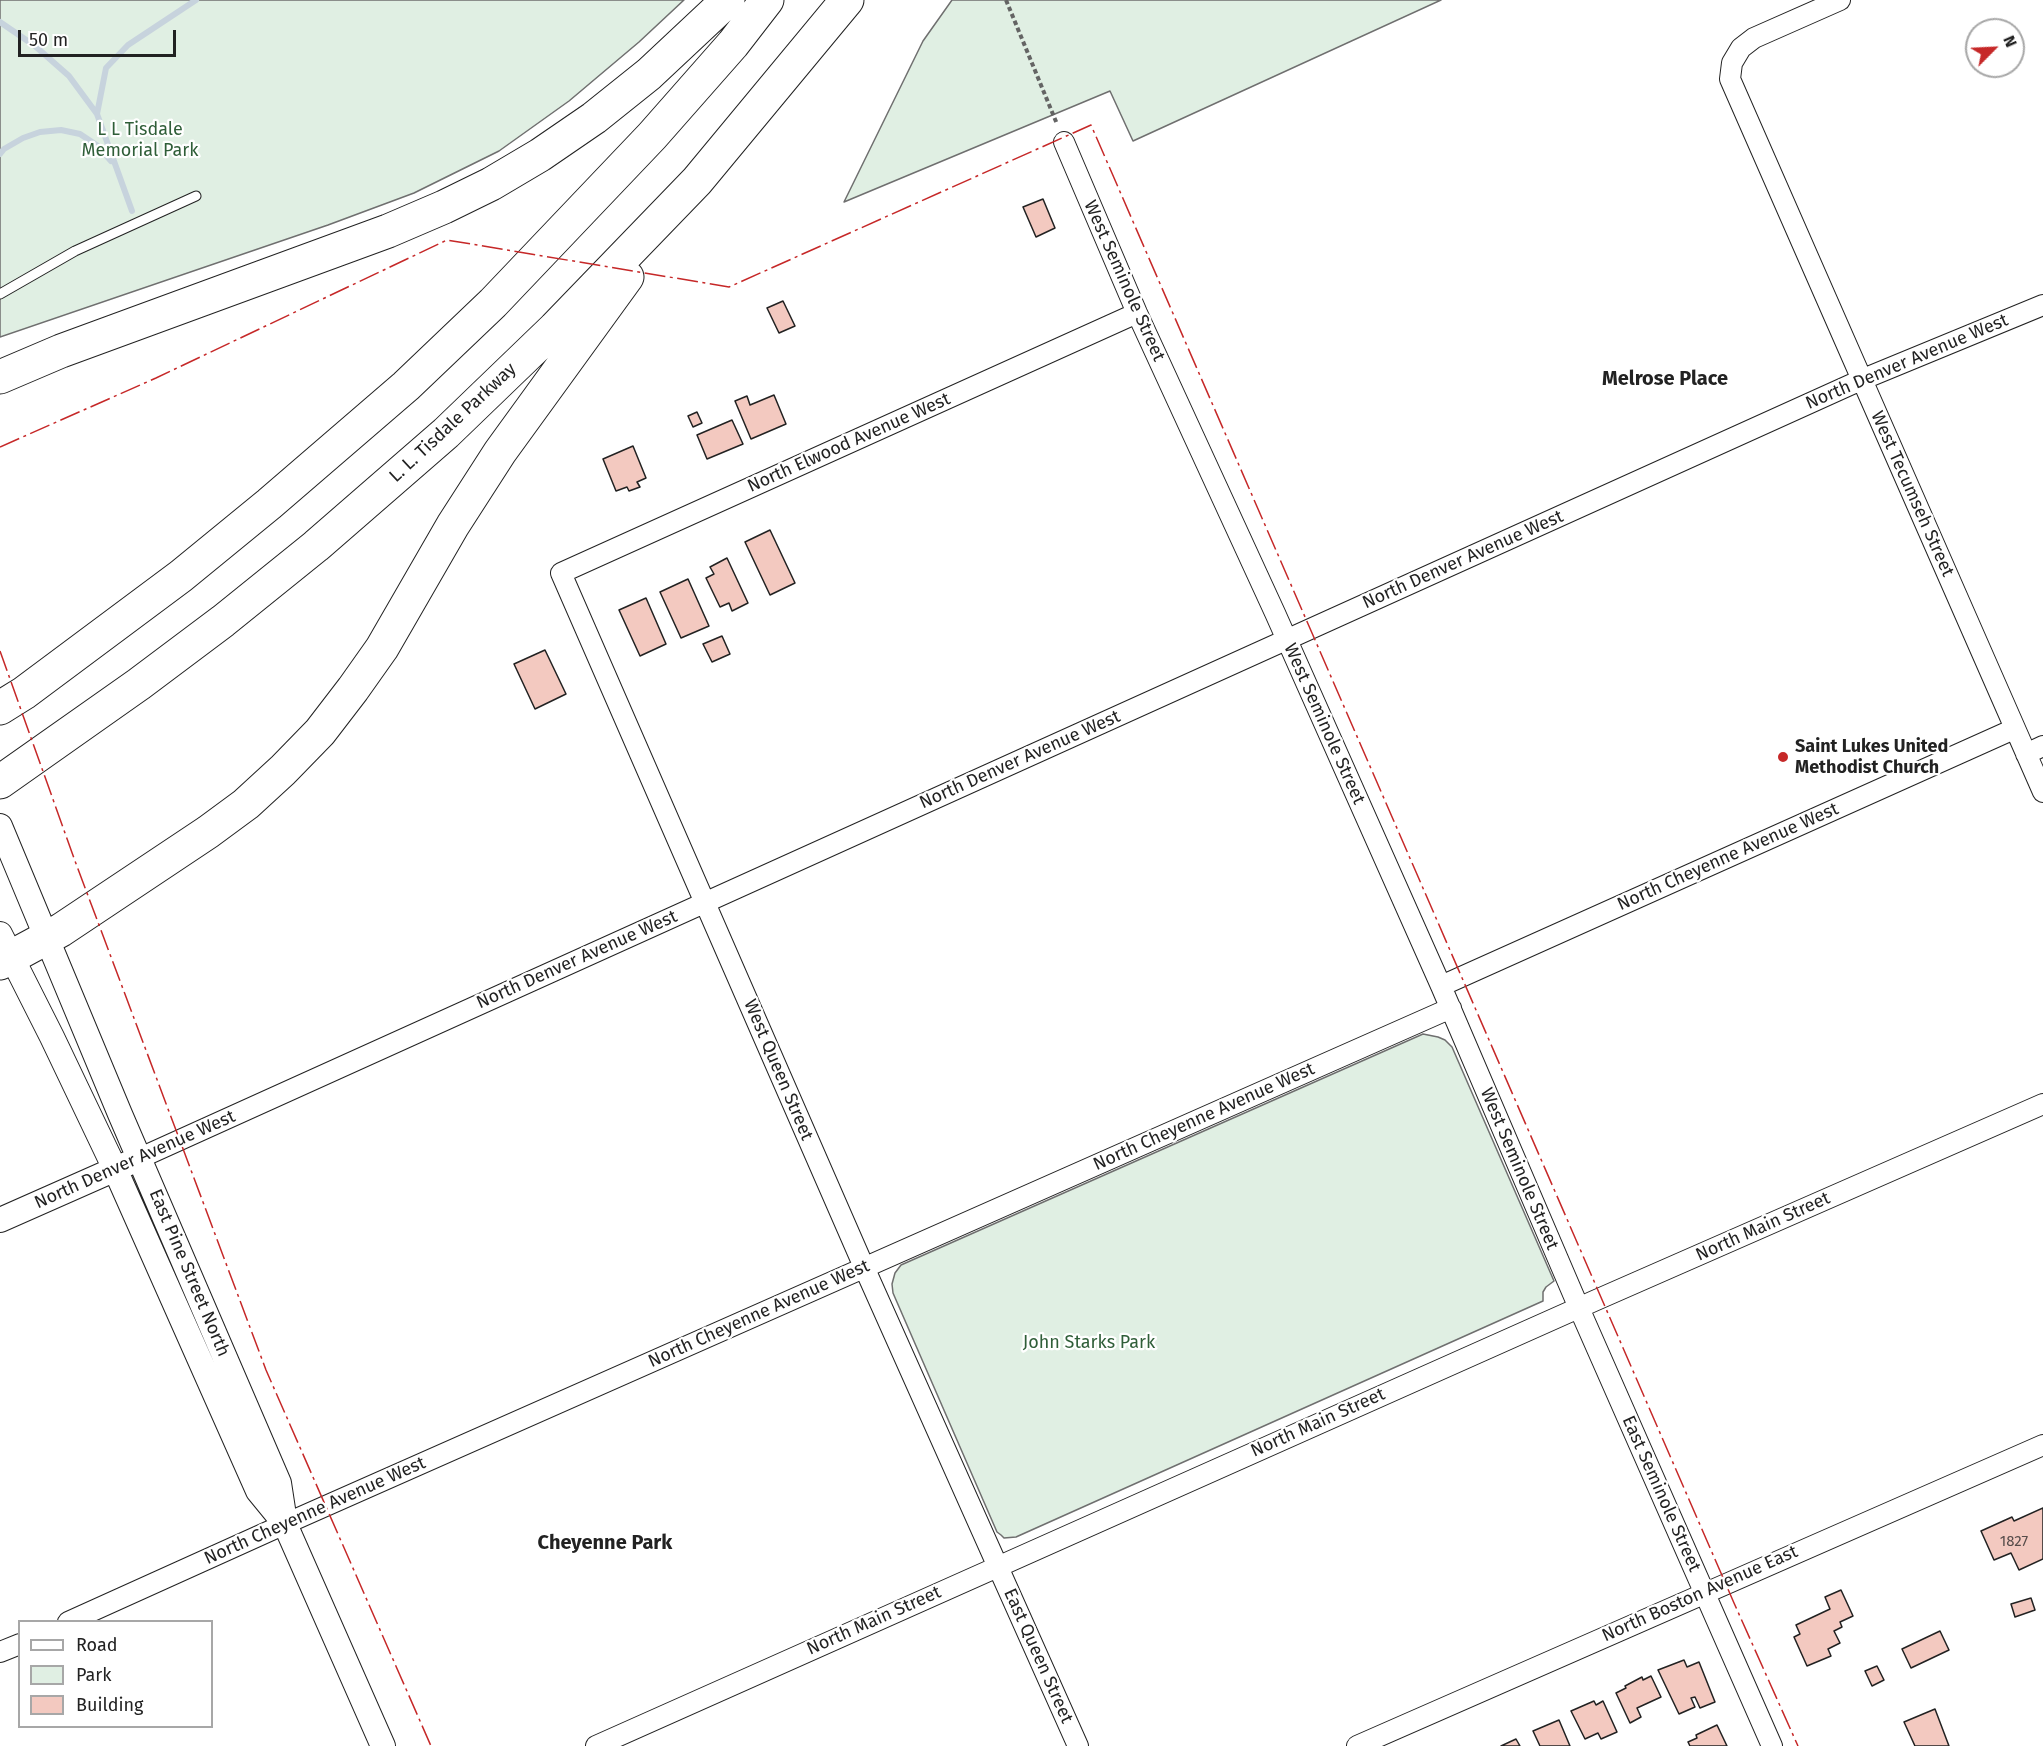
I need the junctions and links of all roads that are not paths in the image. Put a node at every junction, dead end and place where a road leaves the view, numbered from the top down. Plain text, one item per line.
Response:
1 (728, 0) edge
2 (767, 0) edge
3 (847, 0) edge
4 (1840, 0) edge
5 (1064, 142) road end
6 (696, 181) junction
7 (196, 196) dead end
8 (0, 294) edge
9 (2043, 305) edge
10 (1137, 313) junction
11 (0, 378) edge
12 (1861, 380) junction
13 (561, 573) joint
14 (1287, 640) junction
15 (12, 700) edge
16 (2014, 729) junction
17 (2034, 750) edge
18 (0, 782) edge
19 (2043, 792) edge
20 (0, 826) edge
21 (705, 902) junction
22 (47, 938) junction
23 (4, 951) edge
24 (1441, 986) junction
25 (1451, 1008) junction
26 (2043, 1104) edge
27 (140, 1158) junction
28 (115, 1169) junction
29 (0, 1220) edge
30 (864, 1267) junction
31 (1579, 1308) junction
32 (2043, 1444) edge
33 (285, 1524) junction
34 (998, 1566) junction
35 (1704, 1592) junction
36 (72, 1620) edge
37 (18, 1645) edge
38 (0, 1652) edge
39 (383, 1746) edge
40 (596, 1746) edge
41 (1078, 1746) edge
42 (1357, 1746) edge
43 (1772, 1746) edge

1 - 11 highway
2 - 15 highway
3 - 6 highway, L. L. Tisdale Parkway
4 - 12 street, West Tecumseh Street
5 - 10 street, West Seminole Street
6 - 18 highway, L. L. Tisdale Parkway
6 - 22 highway
7 - 8 lane
9 - 12 street, North Denver Avenue West
10 - 13 street, North Elwood Avenue West
10 - 14 street, West Seminole Street
12 - 14 street, North Denver Avenue West
12 - 16 street, West Tecumseh Street
13 - 21 street, West Queen Street
14 - 21 street, North Denver Avenue West
14 - 24 street, West Seminole Street
16 - 17 street, West Tecumseh Street
16 - 24 street, North Cheyenne Avenue West
17 - 19 street, West Tecumseh Street
20 - 22 street, East Pine Street North
21 - 27 street, North Denver Avenue West
21 - 30 street, West Queen Street
22 - 23 highway
22 - 27 street, East Pine Street North
23 - 28 street, East Pine Street North
24 - 25 street, West Seminole Street
25 - 30 street, North Cheyenne Avenue West
25 - 31 street, West Seminole Street
26 - 31 street, North Main Street
27 - 28 street, North Denver Avenue West
27 - 33 street, East Pine Street North
28 - 29 street, North Denver Avenue West
28 - 33 street, East Pine Street North
30 - 33 street, North Cheyenne Avenue West
30 - 34 street, West Queen Street
31 - 34 street, North Main Street
31 - 35 street, East Seminole Street
32 - 35 street, North Boston Avenue East
33 - 36 street, North Cheyenne Avenue West
33 - 39 street, East Pine Street North
34 - 40 street, North Main Street
34 - 41 street, East Queen Street
35 - 42 street, North Boston Avenue East
35 - 43 street, East Seminole Street
37 - 38 street

